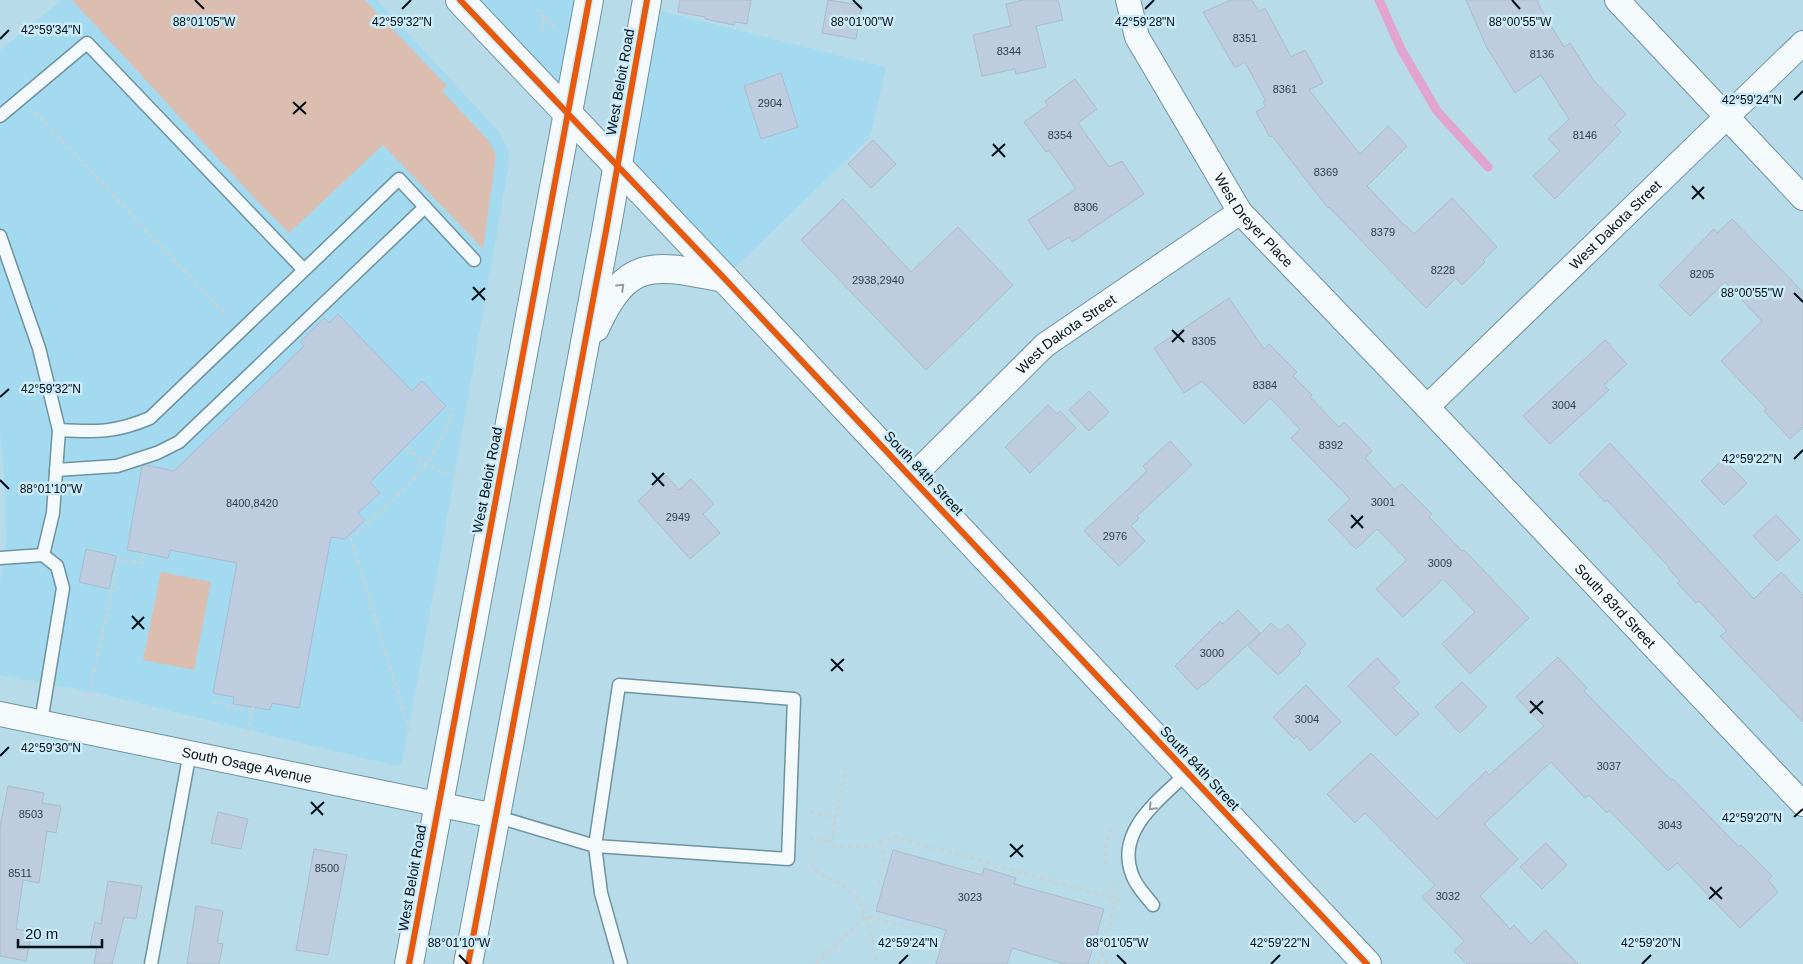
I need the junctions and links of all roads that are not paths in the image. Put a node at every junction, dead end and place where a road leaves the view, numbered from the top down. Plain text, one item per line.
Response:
1 (460, 0) edge
2 (589, 0) edge
3 (647, 0) edge
4 (1128, 0) edge
5 (1617, 0) edge
6 (1803, 43) edge
7 (569, 114) junction
8 (0, 116) edge
9 (1727, 117) junction
10 (618, 165) junction
11 (1803, 198) edge
12 (425, 207) junction
13 (1240, 212) junction
14 (0, 236) edge
15 (474, 260) dead end
16 (304, 270) junction
17 (724, 278) junction
18 (581, 359) junction
19 (1428, 407) junction
20 (59, 430) junction
21 (56, 470) junction
22 (911, 478) junction
23 (43, 555) junction
24 (0, 558) edge
25 (0, 714) edge
26 (41, 722) junction
27 (190, 752) junction
28 (1187, 773) junction
29 (438, 803) junction
30 (1803, 804) edge
31 (495, 816) junction
32 (595, 846) junction
33 (1153, 905) dead end
34 (151, 964) edge
35 (409, 964) edge
36 (468, 964) edge
37 (621, 964) edge
38 (1367, 964) edge

1 - 7 main road, South 84th Street
2 - 7 main road, West Beloit Road
3 - 10 main road, West Beloit Road
4 - 13 street, West Dreyer Place
5 - 9 street
6 - 9 street, West Dakota Street
7 - 10 main road, South 84th Street
7 - 29 main road, West Beloit Road
8 - 16 lane
9 - 11 street
9 - 19 street, West Dakota Street
10 - 17 main road, South 84th Street
10 - 18 main road, West Beloit Road
12 - 15 lane
12 - 16 lane
12 - 21 lane
13 - 19 street, West Dreyer Place
13 - 22 street, West Dakota Street
14 - 20 lane
16 - 20 lane
18 -> 17 main road
17 - 22 main road, South 84th Street
18 - 31 main road, West Beloit Road
19 - 30 street, South 83rd Street
20 - 21 lane
21 - 23 lane
22 - 28 main road, South 84th Street
23 - 24 lane
23 - 26 lane
25 - 26 street, South Osage Avenue
26 - 27 street, South Osage Avenue
27 - 29 street, South Osage Avenue
27 - 34 lane
28 -> 33 lane
28 - 38 main road, South 84th Street
29 - 31 street, South Osage Avenue
29 - 35 main road, West Beloit Road
31 - 32 lane
31 - 36 main road, West Beloit Road
32 - 32 lane
32 - 37 lane

